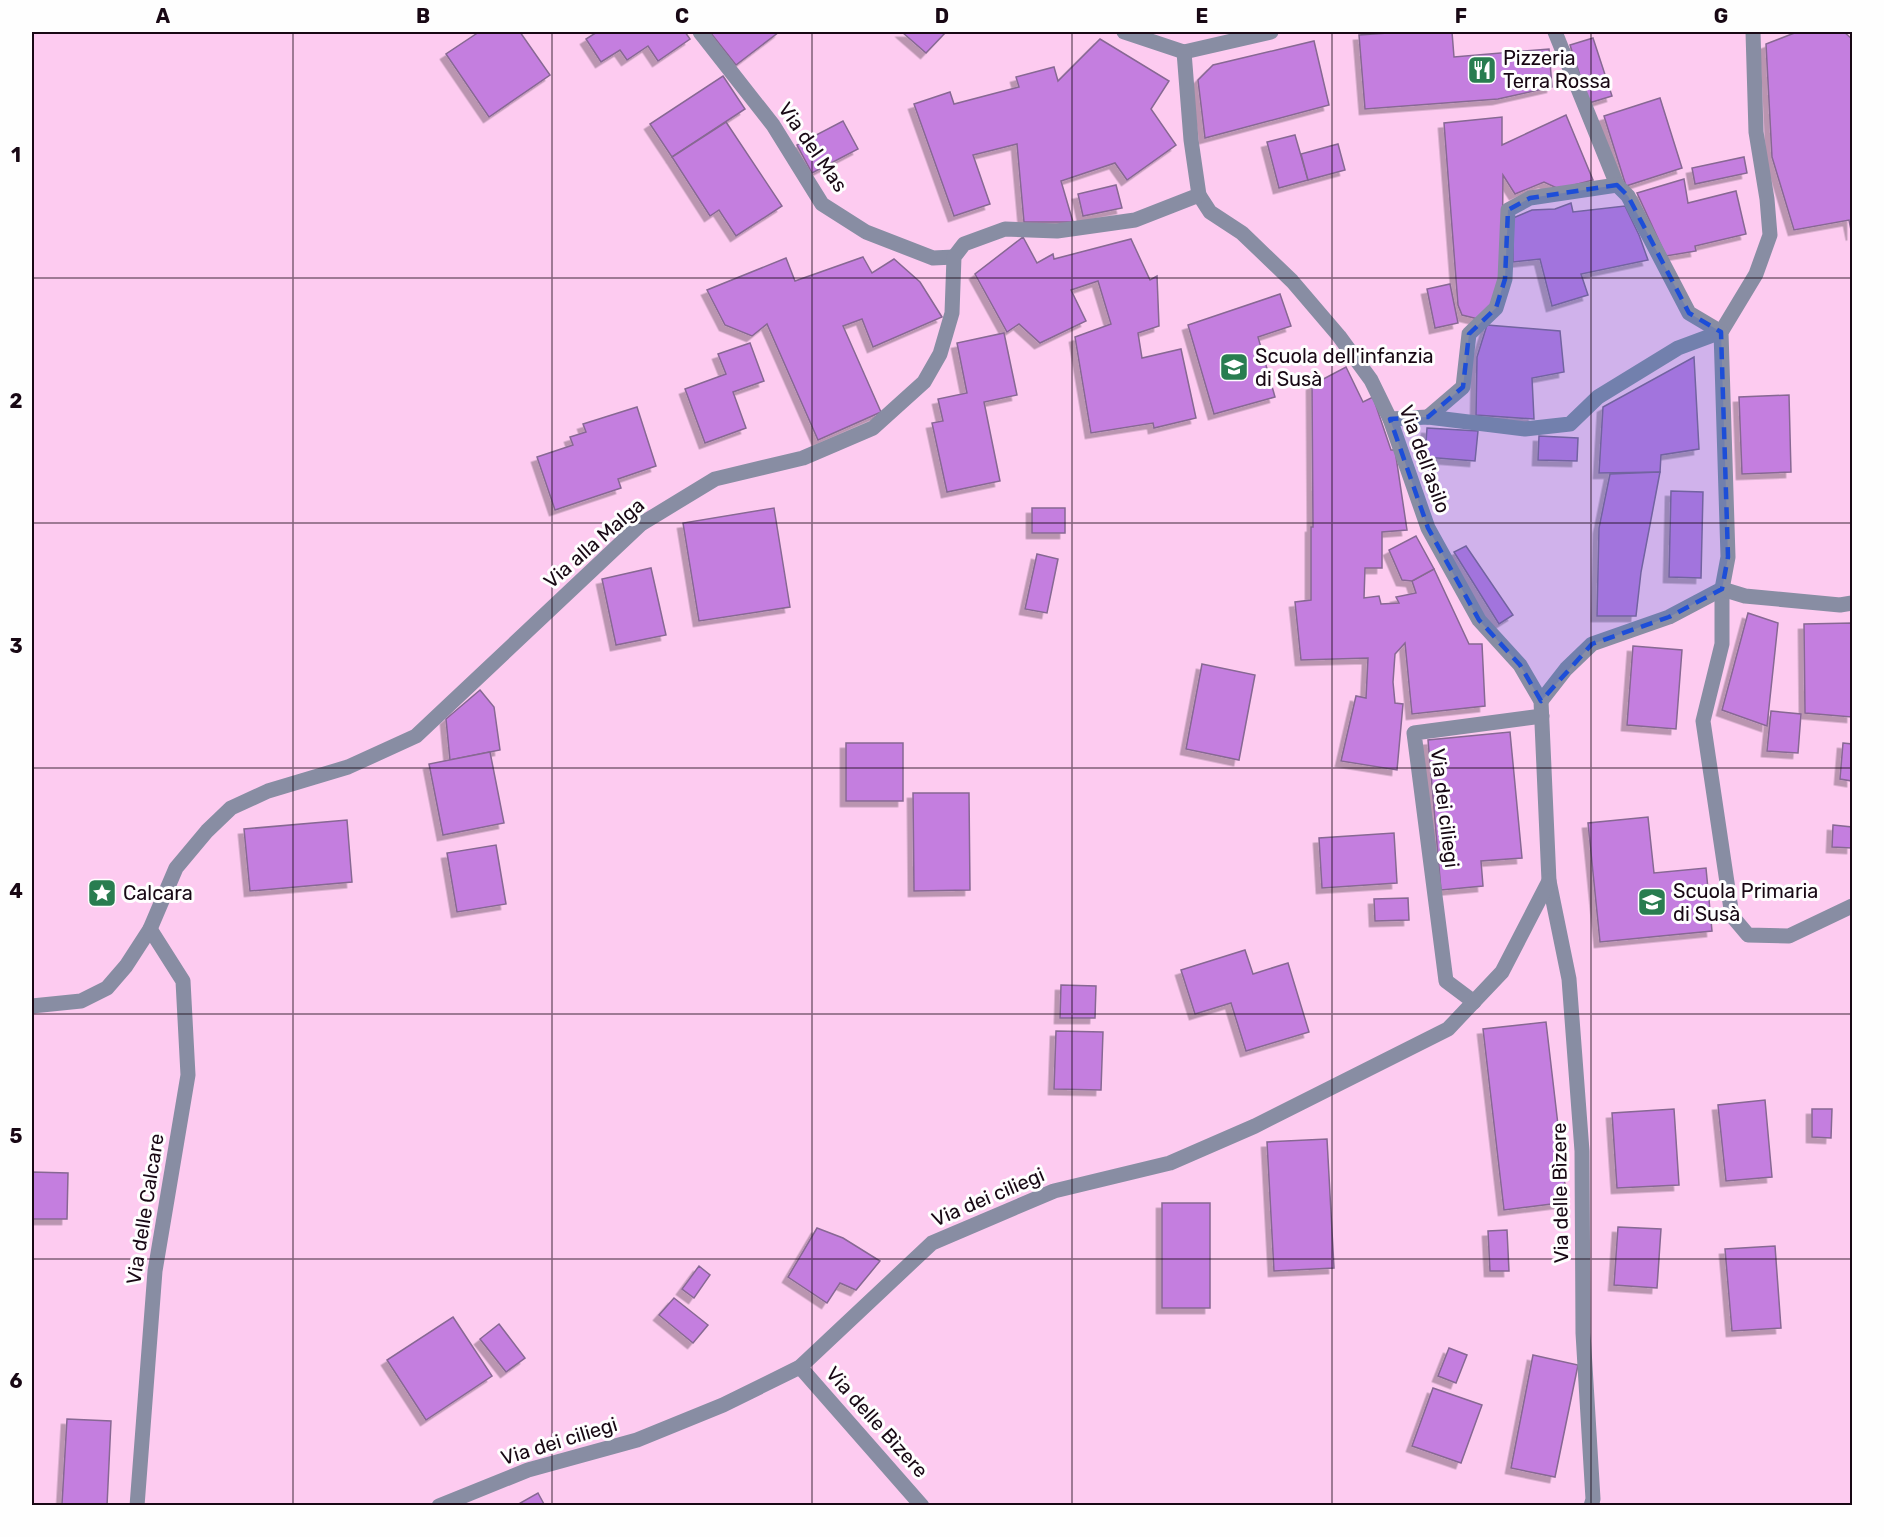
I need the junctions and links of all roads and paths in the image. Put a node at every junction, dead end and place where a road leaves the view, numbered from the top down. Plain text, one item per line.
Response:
1 (700, 32) edge
2 (1124, 32) edge
3 (1271, 32) edge
4 (1555, 32) edge
5 (1753, 32) edge
6 (1184, 52) junction
7 (1617, 185) junction
8 (1199, 195) junction
9 (954, 257) junction
10 (1721, 332) junction
11 (1428, 417) junction
12 (1390, 419) junction
13 (1722, 589) junction
14 (1852, 603) edge
15 (1542, 709) junction
16 (1549, 881) junction
17 (1852, 906) edge
18 (150, 928) junction
19 (1474, 1002) junction
20 (32, 1006) edge
21 (800, 1367) junction
22 (137, 1506) edge
23 (440, 1506) edge
24 (922, 1506) edge
25 (1591, 1506) edge

1 - 9 street, Via del Mas
2 - 6 street
3 - 6 street
4 - 7 street
5 - 10 street
6 - 8 street
7 - 10 street
7 - 11 street
8 - 9 street
8 - 12 street, Via dell'asilo
9 - 18 street, Via alla Malga
10 - 11 street
10 - 13 street
11 - 12 street
12 - 15 street, Via dell'asilo
13 - 14 street
13 - 15 street
13 - 17 street
15 - 16 street, Via dei ciliegi
15 - 19 street, Via dei ciliegi
16 - 19 street, Via dei ciliegi
16 - 25 street, Via delle Bìzere
18 - 20 street, Via alla Malga
18 - 22 street, Via delle Calcare
19 - 21 street, Via dei ciliegi
21 - 23 street, Via dei ciliegi
21 - 24 street, Via delle Bìzere

